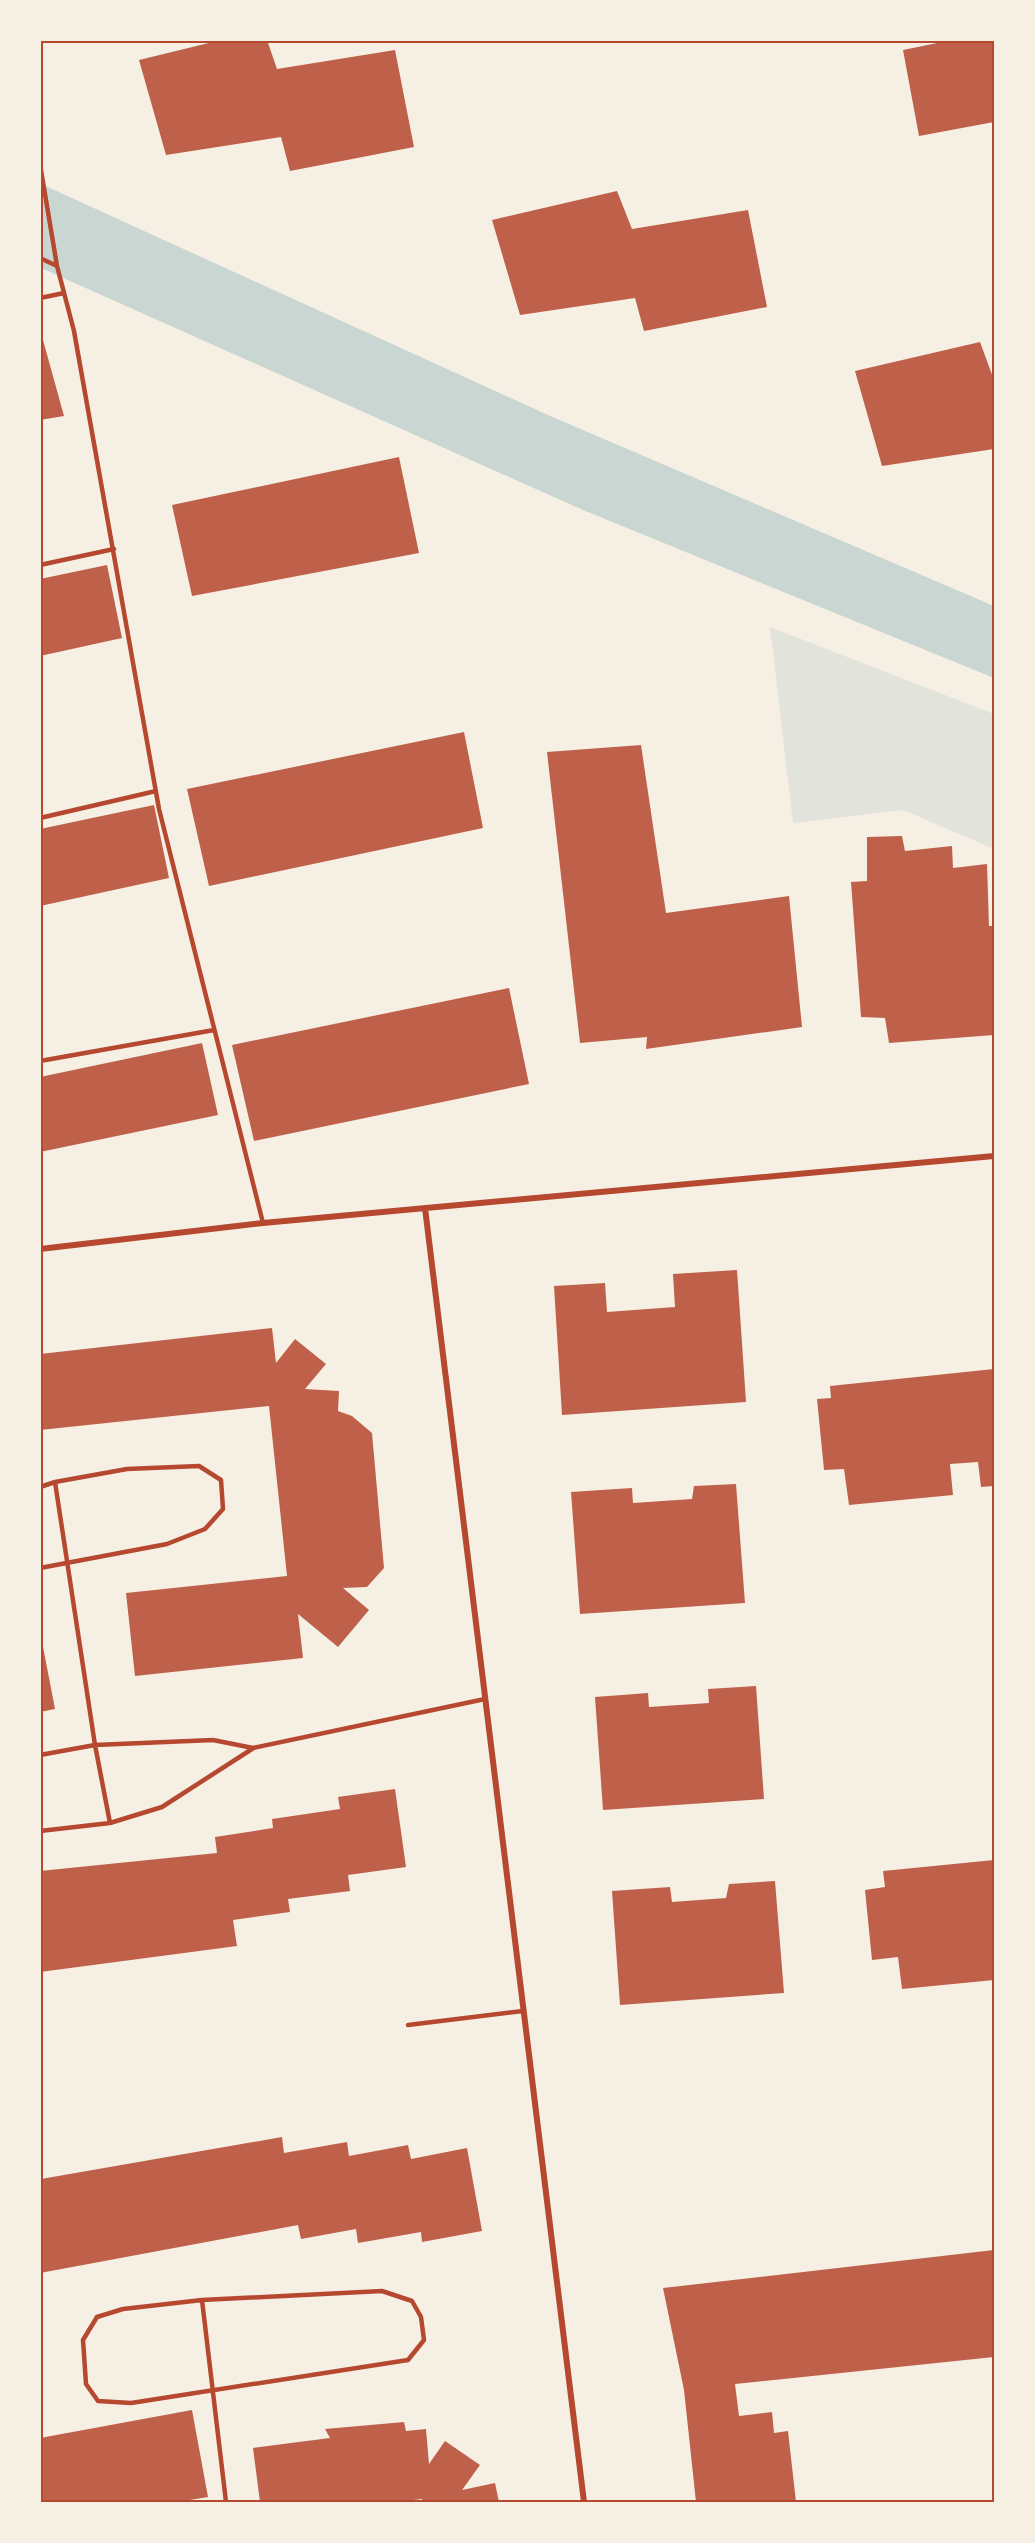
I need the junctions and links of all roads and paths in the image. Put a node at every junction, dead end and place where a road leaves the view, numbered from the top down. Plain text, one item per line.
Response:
1 (40, 164) edge
2 (40, 258) edge
3 (57, 266) junction
4 (64, 293) junction
5 (40, 297) edge
6 (114, 549) junction
7 (40, 565) edge
8 (156, 791) junction
9 (40, 818) edge
10 (214, 1030) junction
11 (40, 1061) edge
12 (994, 1156) edge
13 (425, 1208) junction
14 (263, 1223) junction
15 (40, 1249) edge
16 (55, 1482) junction
17 (40, 1487) edge
18 (67, 1562) junction
19 (40, 1568) edge
20 (485, 1699) junction
21 (95, 1745) junction
22 (253, 1748) junction
23 (40, 1755) edge
24 (110, 1823) junction
25 (40, 1831) edge
26 (524, 2011) junction
27 (408, 2025) dead end
28 (201, 2300) junction
29 (212, 2391) junction
30 (226, 2502) edge
31 (584, 2502) edge

1 - 3 lane
2 - 3 lane
3 - 4 lane
4 - 5 lane
4 - 6 lane
6 - 7 lane
6 - 8 lane
8 - 9 lane
8 - 10 lane
10 - 11 lane
10 - 14 lane
12 - 13 street
13 - 14 street
13 - 20 street
14 - 15 street
16 - 17 lane
16 - 18 lane
16 - 18 lane
18 - 19 lane
18 - 21 lane
20 - 22 lane
20 - 26 street
21 - 22 lane
21 - 23 lane
21 - 24 lane
22 - 24 lane
24 - 25 lane
26 - 27 lane
26 - 31 street
28 - 29 lane
28 - 29 lane
28 - 29 lane
29 - 30 lane

